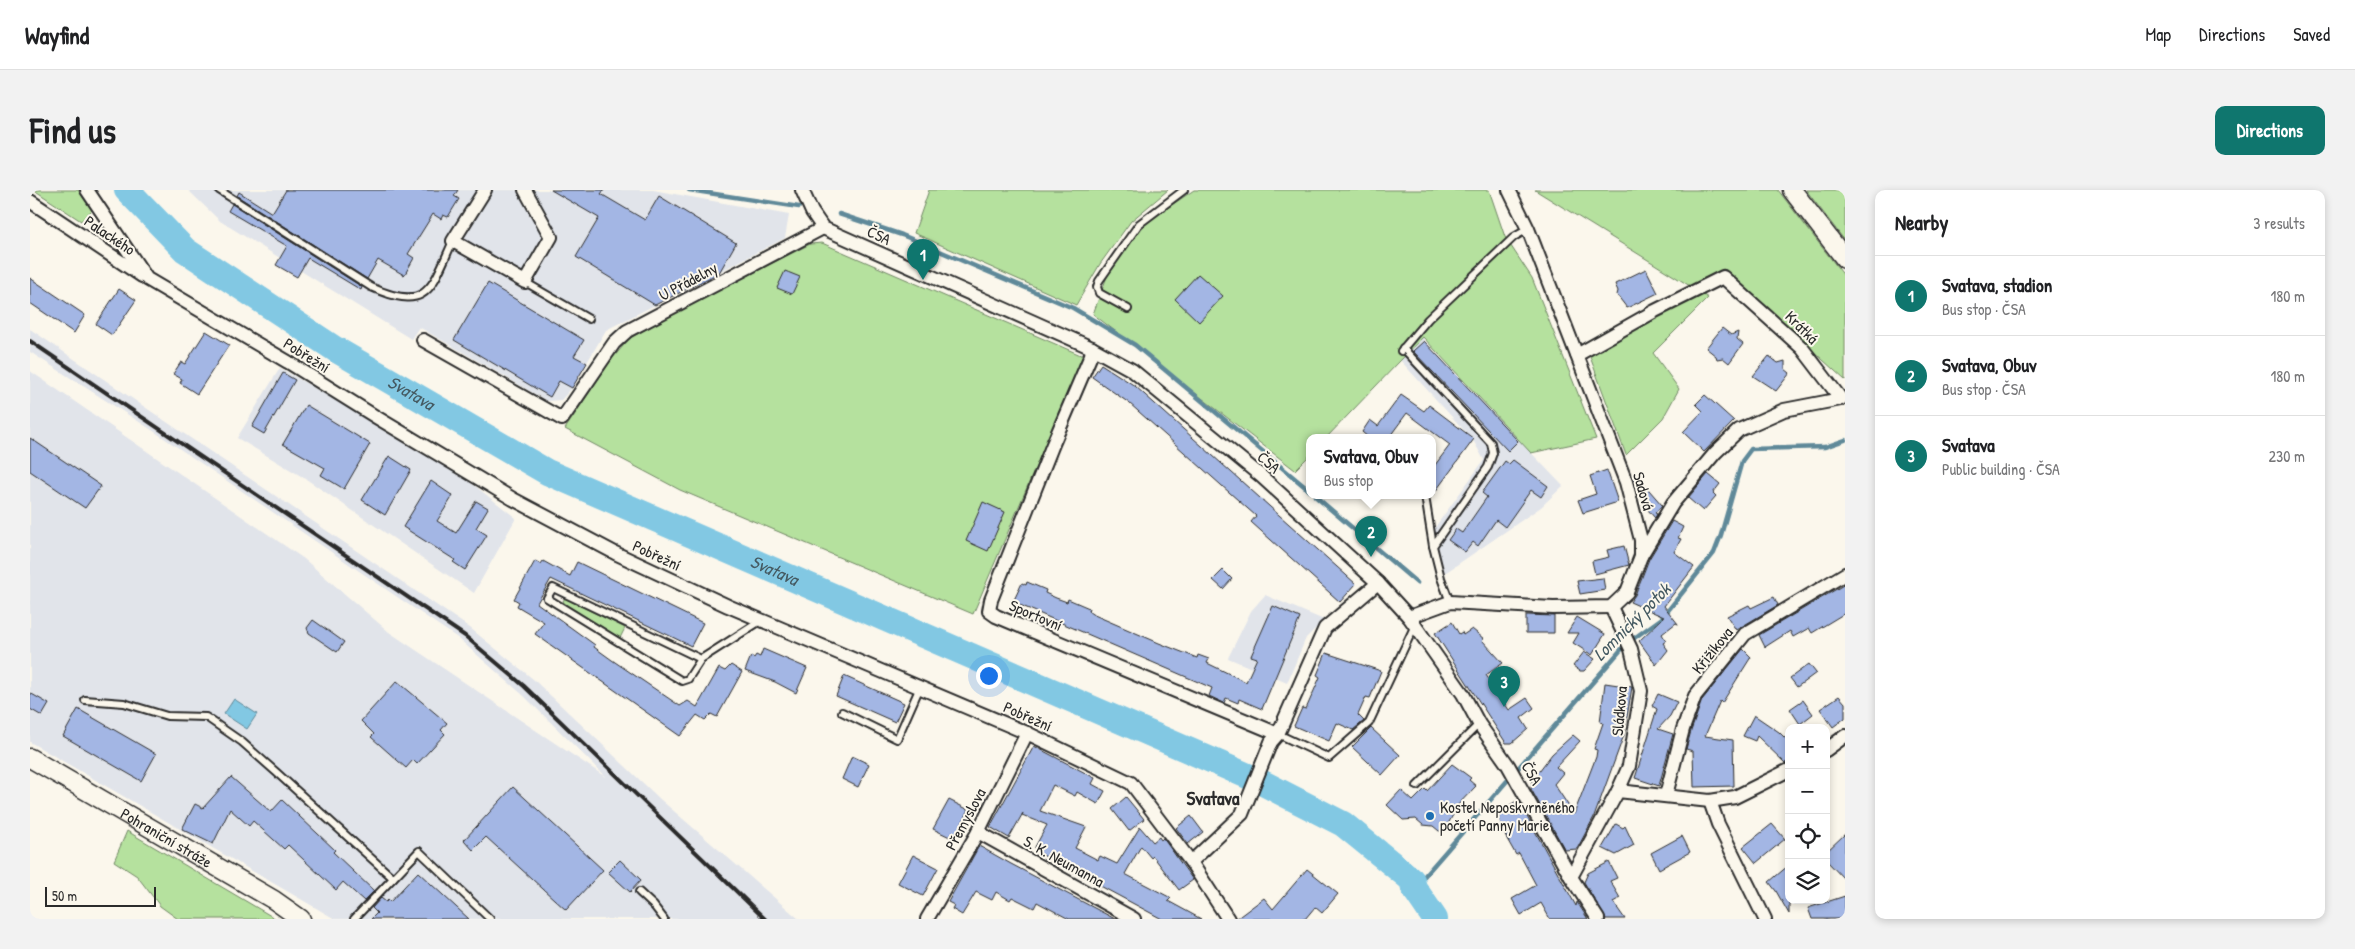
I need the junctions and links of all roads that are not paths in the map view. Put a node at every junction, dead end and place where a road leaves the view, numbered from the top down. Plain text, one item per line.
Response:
1 (87, 190) edge
2 (219, 190) edge
3 (485, 190) edge
4 (525, 190) edge
5 (1184, 190) edge
6 (1509, 190) edge
7 (1792, 190) edge
8 (804, 195) edge
9 (30, 201) edge
10 (821, 225) junction
11 (1528, 229) junction
12 (453, 241) junction
13 (1845, 259) edge
14 (147, 280) junction
15 (525, 282) junction
16 (1128, 309) dead end
17 (590, 319) dead end
18 (423, 340) dead end
19 (1092, 348) junction
20 (1577, 355) junction
21 (1425, 499) edge
22 (1433, 546) junction
23 (1641, 556) junction
24 (1845, 574) edge
25 (1378, 583) junction
26 (1450, 602) junction
27 (1611, 607) junction
28 (762, 620) junction
29 (1412, 621) junction
30 (701, 659) junction
31 (920, 688) junction
32 (85, 700) dead end
33 (842, 712) dead end
34 (1480, 724) junction
35 (1028, 733) junction
36 (1845, 736) edge
37 (1274, 738) junction
38 (1830, 747) edge
39 (30, 758) edge
40 (1785, 772) edge
41 (1417, 786) dead end
42 (1618, 791) junction
43 (1666, 795) junction
44 (1710, 801) junction
45 (978, 832) junction
46 (1191, 862) junction
47 (1571, 877) junction
48 (393, 878) junction
49 (639, 892) dead end
50 (1226, 918) edge
51 (302, 919) edge
52 (354, 919) edge
53 (490, 919) edge
54 (664, 919) edge
55 (927, 919) edge
56 (1134, 919) edge
57 (1598, 919) edge
58 (1765, 919) edge

1 - 14 street, Pobřežní
2 - 12 lane
3 - 12 street
4 - 15 street
5 - 16 lane
6 - 11 street, Sadová
7 - 13 street
8 - 10 street
9 - 14 street, Palackého
10 - 18 street, U Přádelny
10 - 19 street, ČSA
11 - 20 street, Sadová
11 - 22 lane
12 - 15 street
14 - 28 street, Pobřežní
15 - 17 lane
19 - 25 street, ČSA
19 - 37 street, Sportovní
20 - 23 street, Sadová
20 - 23 street, Krátká
21 - 22 lane
22 - 26 lane
23 - 27 street, Sadová
24 - 43 street, Křižíkova
25 - 29 street, ČSA
25 - 37 street
26 - 27 street
26 - 29 street
27 - 42 street, Sládkova
28 - 30 lane
28 - 31 street, Pobřežní
29 - 34 street, ČSA
29 - 37 lane
30 - 30 lane
31 - 33 lane
31 - 35 street, Pobřežní
32 - 48 lane
34 - 41 lane
34 - 47 street, ČSA
35 - 45 street, Přemyslova
35 - 46 street, Pobřežní
36 - 38 street
37 - 46 street
39 - 51 street, Pohraniční stráže
40 - 44 street
42 - 43 street
42 - 47 street, Sládkova
43 - 44 street
44 - 58 street
45 - 55 street, Přemyslova
45 - 56 street, S. K. Neumanna
46 - 50 street, Pobřežní
47 - 57 street, ČSA
48 - 52 lane
48 - 53 lane
49 - 54 lane

